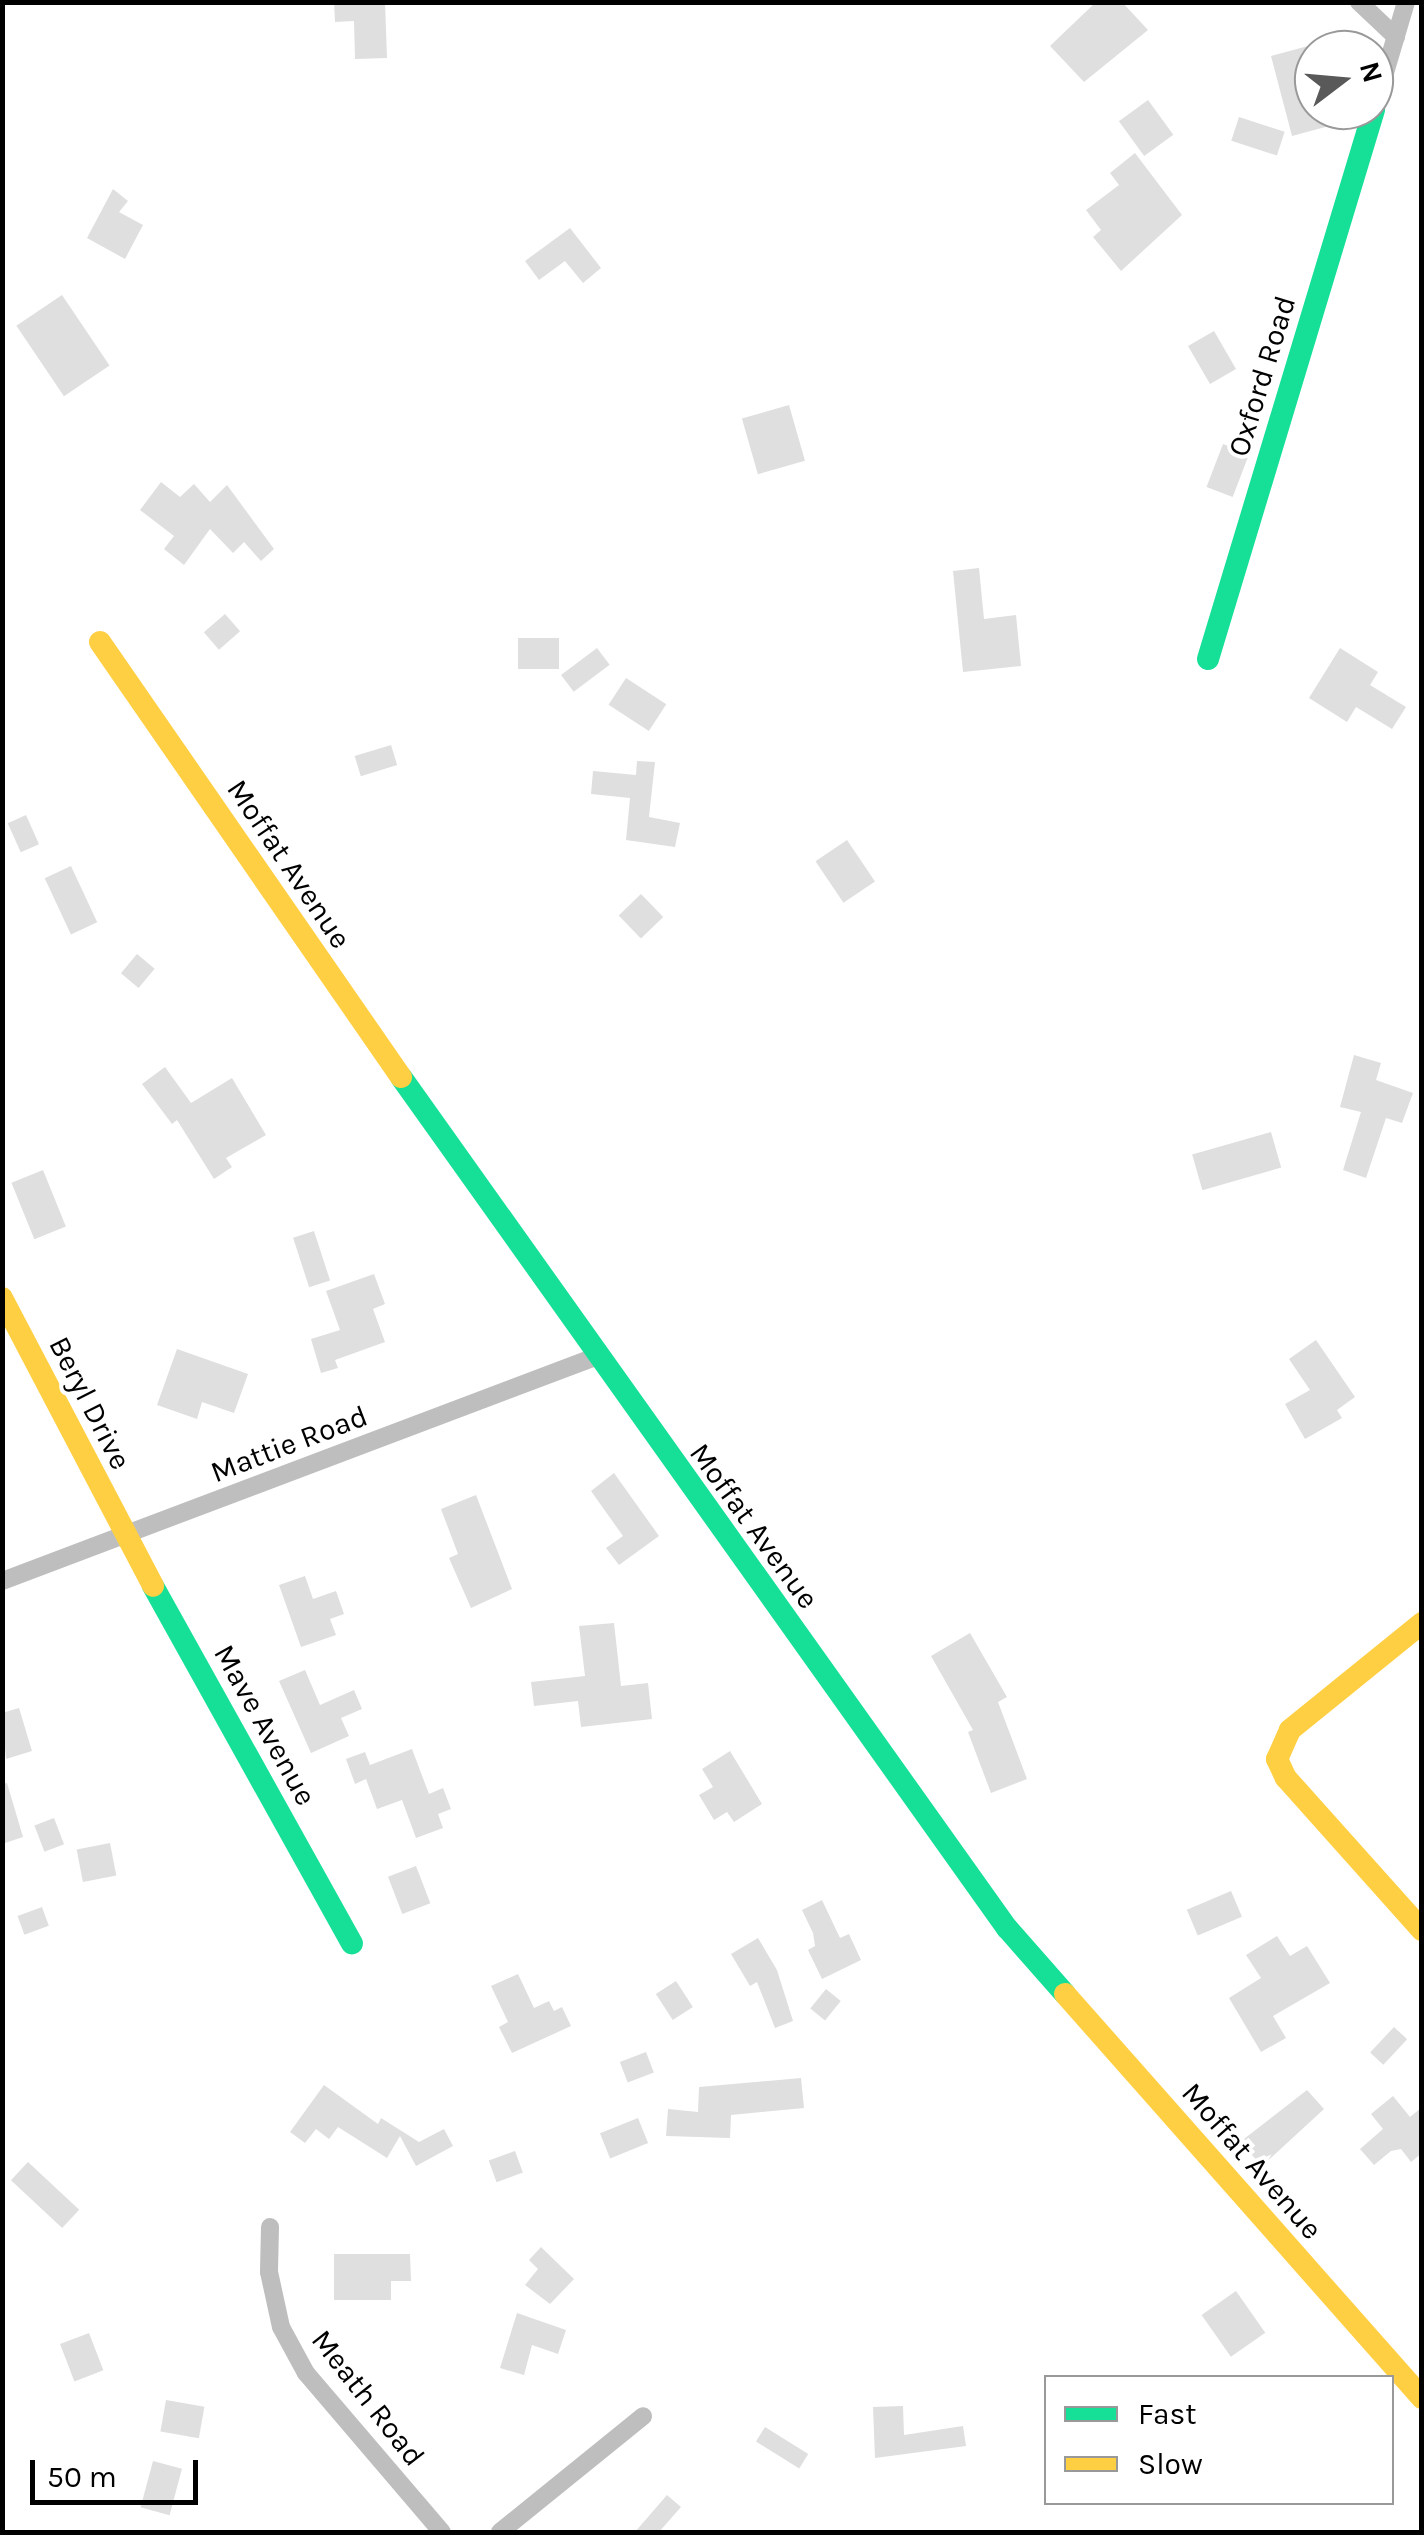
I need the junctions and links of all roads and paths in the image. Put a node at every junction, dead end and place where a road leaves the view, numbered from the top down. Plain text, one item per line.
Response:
1 (1359, 2) edge
2 (1406, 2) edge
3 (1396, 37) junction
4 (1394, 44) edge
5 (1368, 130) edge
6 (100, 642) dead end
7 (1208, 659) dead end
8 (2, 1298) edge
9 (595, 1357) junction
10 (125, 1536) junction
11 (2, 1581) edge
12 (1422, 1623) edge
13 (1422, 1930) edge
14 (352, 1943) dead end
15 (270, 2227) dead end
16 (1422, 2398) edge
17 (643, 2416) dead end
18 (442, 2532) edge
19 (500, 2532) edge

1 - 3 street
2 - 3 street, Oxford Road
3 - 4 street, Oxford Road
5 - 7 street, Oxford Road
6 - 9 street, Moffat Avenue
8 - 10 street, Beryl Drive
9 - 10 street, Mattie Road
9 - 16 street, Moffat Avenue
10 - 11 street, Mattie Road
10 - 14 street, Mave Avenue
12 - 13 street
15 - 18 street, Meath Road
17 - 19 street

